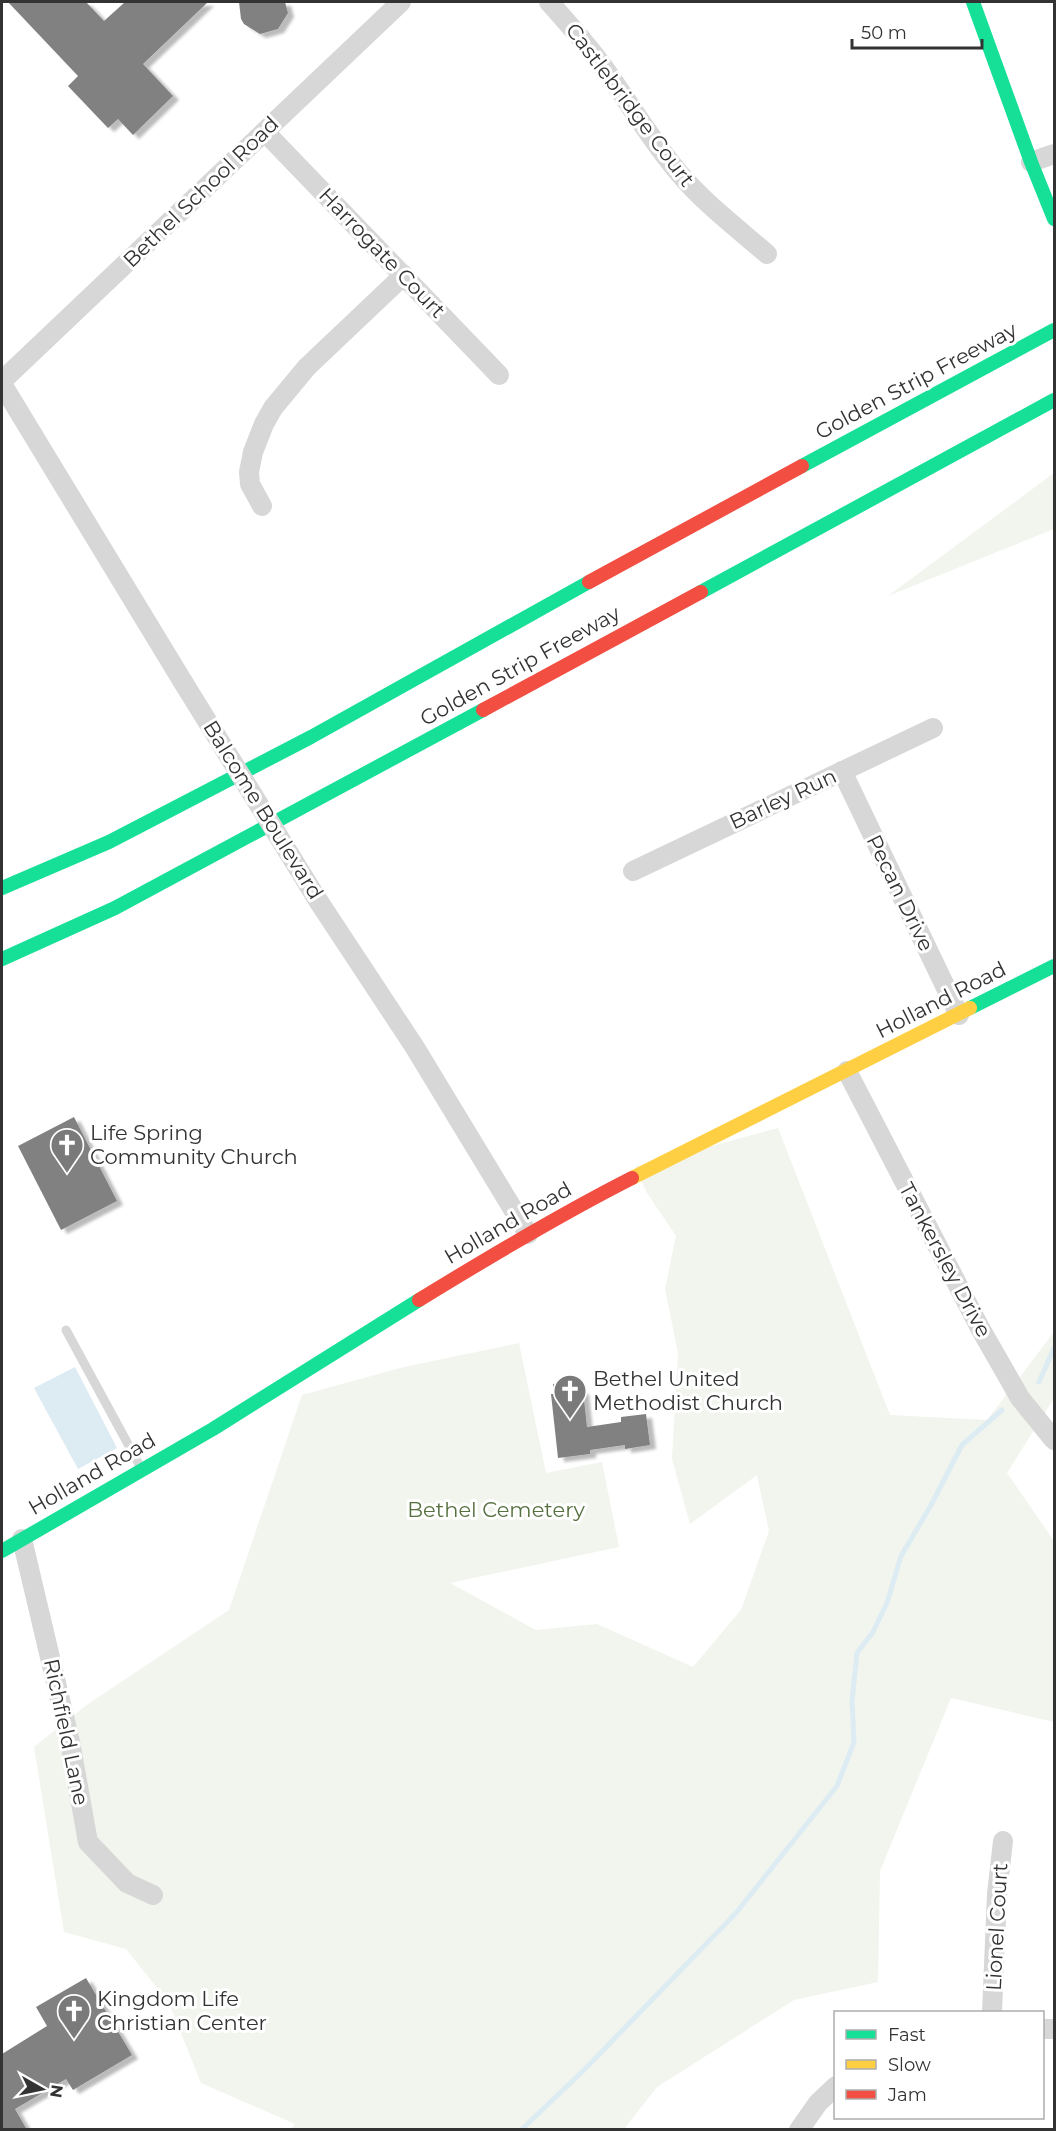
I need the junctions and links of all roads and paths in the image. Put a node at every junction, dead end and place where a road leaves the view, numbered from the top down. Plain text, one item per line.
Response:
1 (401, 2) edge
2 (549, 2) edge
3 (973, 2) edge
4 (265, 132) junction
5 (1054, 154) edge
6 (1031, 162) junction
7 (1054, 219) edge
8 (767, 254) dead end
9 (404, 275) junction
10 (1054, 330) edge
11 (499, 375) dead end
12 (2, 383) edge
13 (1054, 400) edge
14 (262, 506) dead end
15 (933, 728) dead end
16 (842, 771) junction
17 (633, 871) dead end
18 (2, 888) edge
19 (2, 959) edge
20 (1054, 966) edge
21 (959, 1015) junction
22 (847, 1071) junction
23 (528, 1234) junction
24 (66, 1330) dead end
25 (1054, 1440) edge
26 (142, 1468) junction
27 (22, 1539) junction
28 (2, 1551) edge
29 (1003, 1841) dead end
30 (153, 1895) dead end
31 (992, 2011) edge
32 (834, 2088) edge
33 (799, 2130) edge

1 - 4 street, Bethel School Road
2 - 8 street, Castlebridge Court
3 - 6 main road
4 - 9 street, Harrogate Court
4 - 12 street, Bethel School Road
5 - 6 street
6 - 7 main road
9 - 11 street, Harrogate Court
9 - 14 street
10 - 18 main road, Golden Strip Freeway
12 - 23 street, Balcome Boulevard, bridge
13 - 19 main road, Golden Strip Freeway
15 - 16 street, Barley Run
16 - 17 street, Barley Run
16 - 21 street, Pecan Drive
20 - 21 main road, Holland Road
21 - 22 main road, Holland Road
22 - 23 main road, Holland Road
22 - 25 street, Tankersley Drive
23 - 26 main road, Holland Road
24 - 26 lane
26 - 27 main road, Holland Road
27 - 28 main road, Holland Road
27 - 30 street, Richfield Lane
29 - 31 street, Lionel Court
32 - 33 street

